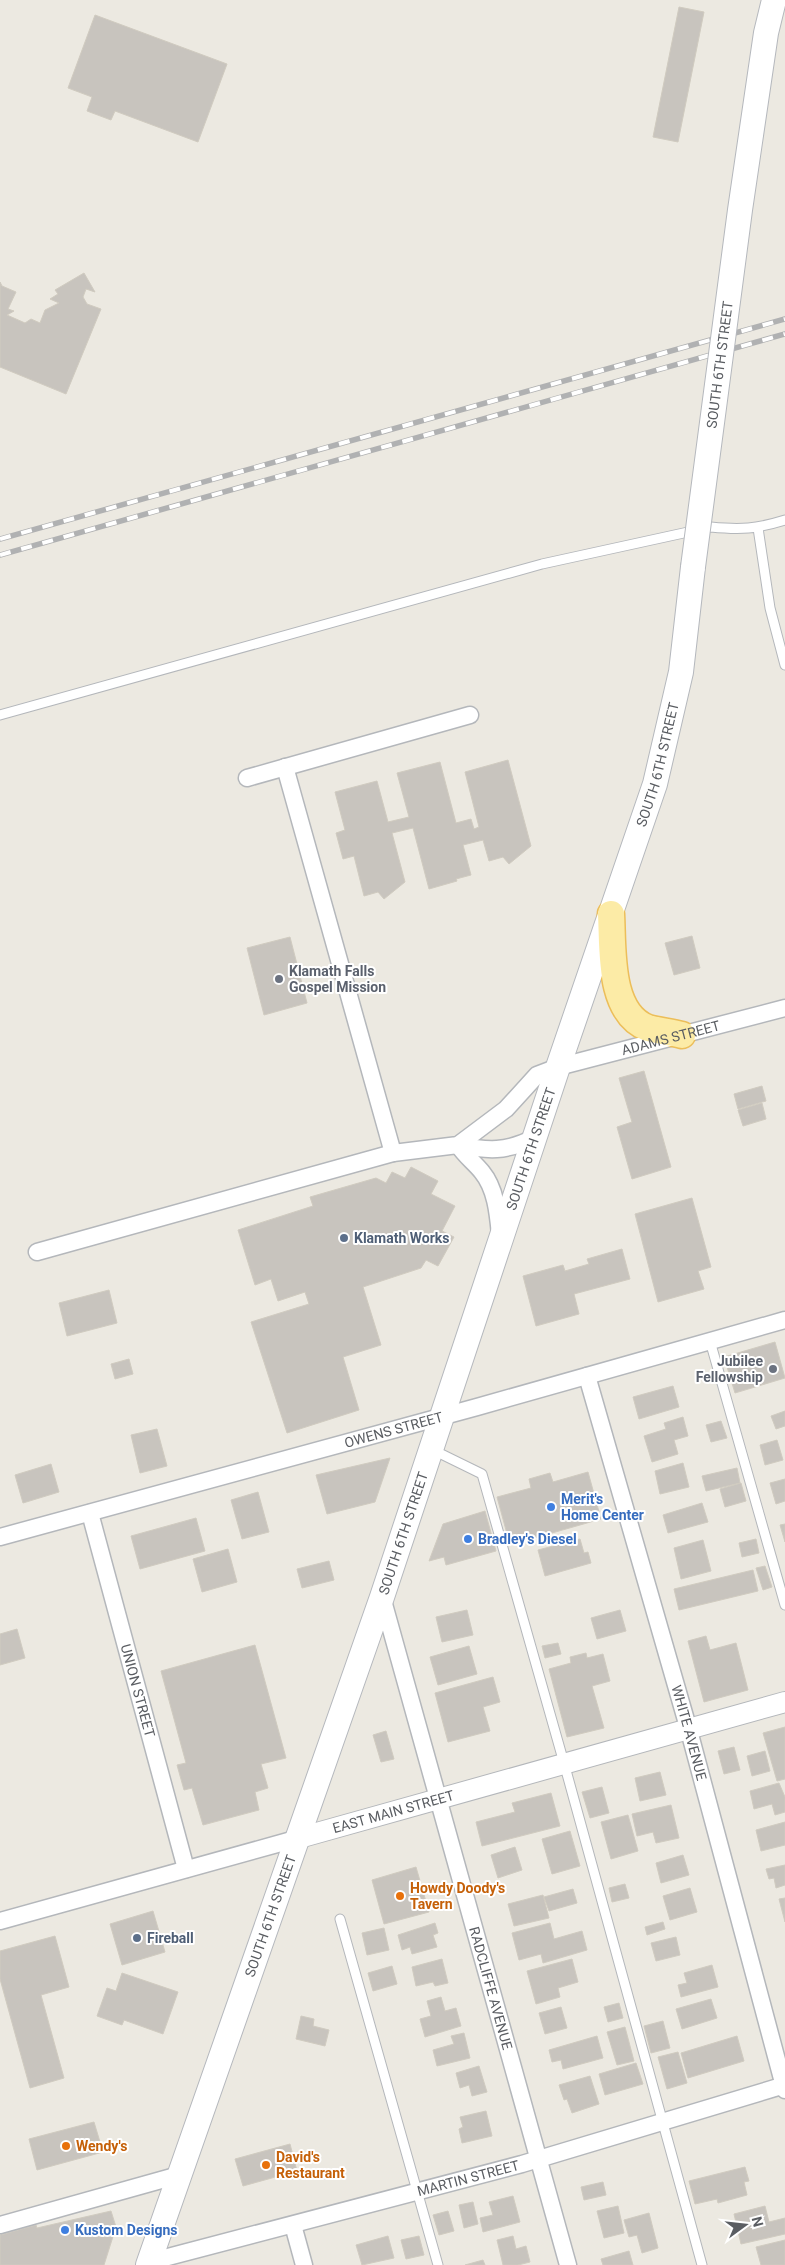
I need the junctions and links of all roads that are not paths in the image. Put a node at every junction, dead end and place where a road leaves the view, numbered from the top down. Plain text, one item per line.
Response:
1 (774, 0) edge
2 (785, 520) edge
3 (758, 528) junction
4 (785, 665) edge
5 (0, 715) edge
6 (470, 715) dead end
7 (285, 767) junction
8 (247, 778) dead end
9 (611, 914) junction
10 (785, 1008) edge
11 (682, 1034) junction
12 (558, 1067) junction
13 (534, 1138) junction
14 (458, 1145) junction
15 (393, 1153) junction
16 (500, 1240) junction
17 (37, 1252) dead end
18 (785, 1320) edge
19 (710, 1341) junction
20 (587, 1376) junction
21 (441, 1416) junction
22 (431, 1449) junction
23 (90, 1513) junction
24 (0, 1536) edge
25 (382, 1597) junction
26 (785, 1606) edge
27 (785, 1702) edge
28 (688, 1728) junction
29 (564, 1763) junction
30 (440, 1799) junction
31 (299, 1838) junction
32 (186, 1869) junction
33 (340, 1919) dead end
34 (0, 1921) edge
35 (784, 2087) edge
36 (661, 2122) junction
37 (538, 2159) junction
38 (179, 2175) junction
39 (417, 2192) junction
40 (0, 2225) edge
41 (292, 2225) junction
42 (148, 2264) edge
43 (304, 2265) edge
44 (438, 2265) edge
45 (568, 2265) edge
46 (702, 2265) edge

1 - 9 main road, SOUTH 6TH STREET, bridge
2 - 3 lane
3 - 4 lane
3 - 5 lane
6 - 7 street
7 - 8 street
7 - 15 street
9 - 11 main road
9 - 12 main road, SOUTH 6TH STREET
10 - 11 street, ADAMS STREET
11 - 12 street, ADAMS STREET
12 - 13 main road, SOUTH 6TH STREET
12 - 14 street, ADAMS STREET
13 - 14 street
13 - 16 main road, SOUTH 6TH STREET
14 - 15 street
14 - 16 street
15 - 17 street
16 - 21 main road, SOUTH 6TH STREET
18 - 19 street, OWENS STREET
19 - 20 street, OWENS STREET
19 - 26 lane
20 - 21 street, OWENS STREET
20 - 28 street, WHITE AVENUE
21 - 22 main road, SOUTH 6TH STREET
21 - 23 street, OWENS STREET
22 - 25 main road, SOUTH 6TH STREET
22 - 29 lane
23 - 24 street, OWENS STREET
23 - 32 street, UNION STREET
25 - 30 street, RADCLIFFE AVENUE
25 - 31 main road, SOUTH 6TH STREET
27 - 28 street, EAST MAIN STREET
28 - 29 street, EAST MAIN STREET
28 - 35 street, WHITE AVENUE
29 - 30 street, EAST MAIN STREET
29 - 36 lane
30 - 31 street, EAST MAIN STREET
30 - 37 street, RADCLIFFE AVENUE
31 - 32 street, EAST MAIN STREET
31 - 38 main road, SOUTH 6TH STREET
32 - 34 street, EAST MAIN STREET
33 - 39 lane
35 - 36 street, MARTIN STREET
36 - 37 street, MARTIN STREET
36 - 46 lane
37 - 39 street, MARTIN STREET
37 - 45 street, RADCLIFFE AVENUE
38 - 40 street
38 - 42 main road, SOUTH 6TH STREET
39 - 41 street, MARTIN STREET
39 - 44 lane
41 - 42 street, MARTIN STREET
41 - 43 street

